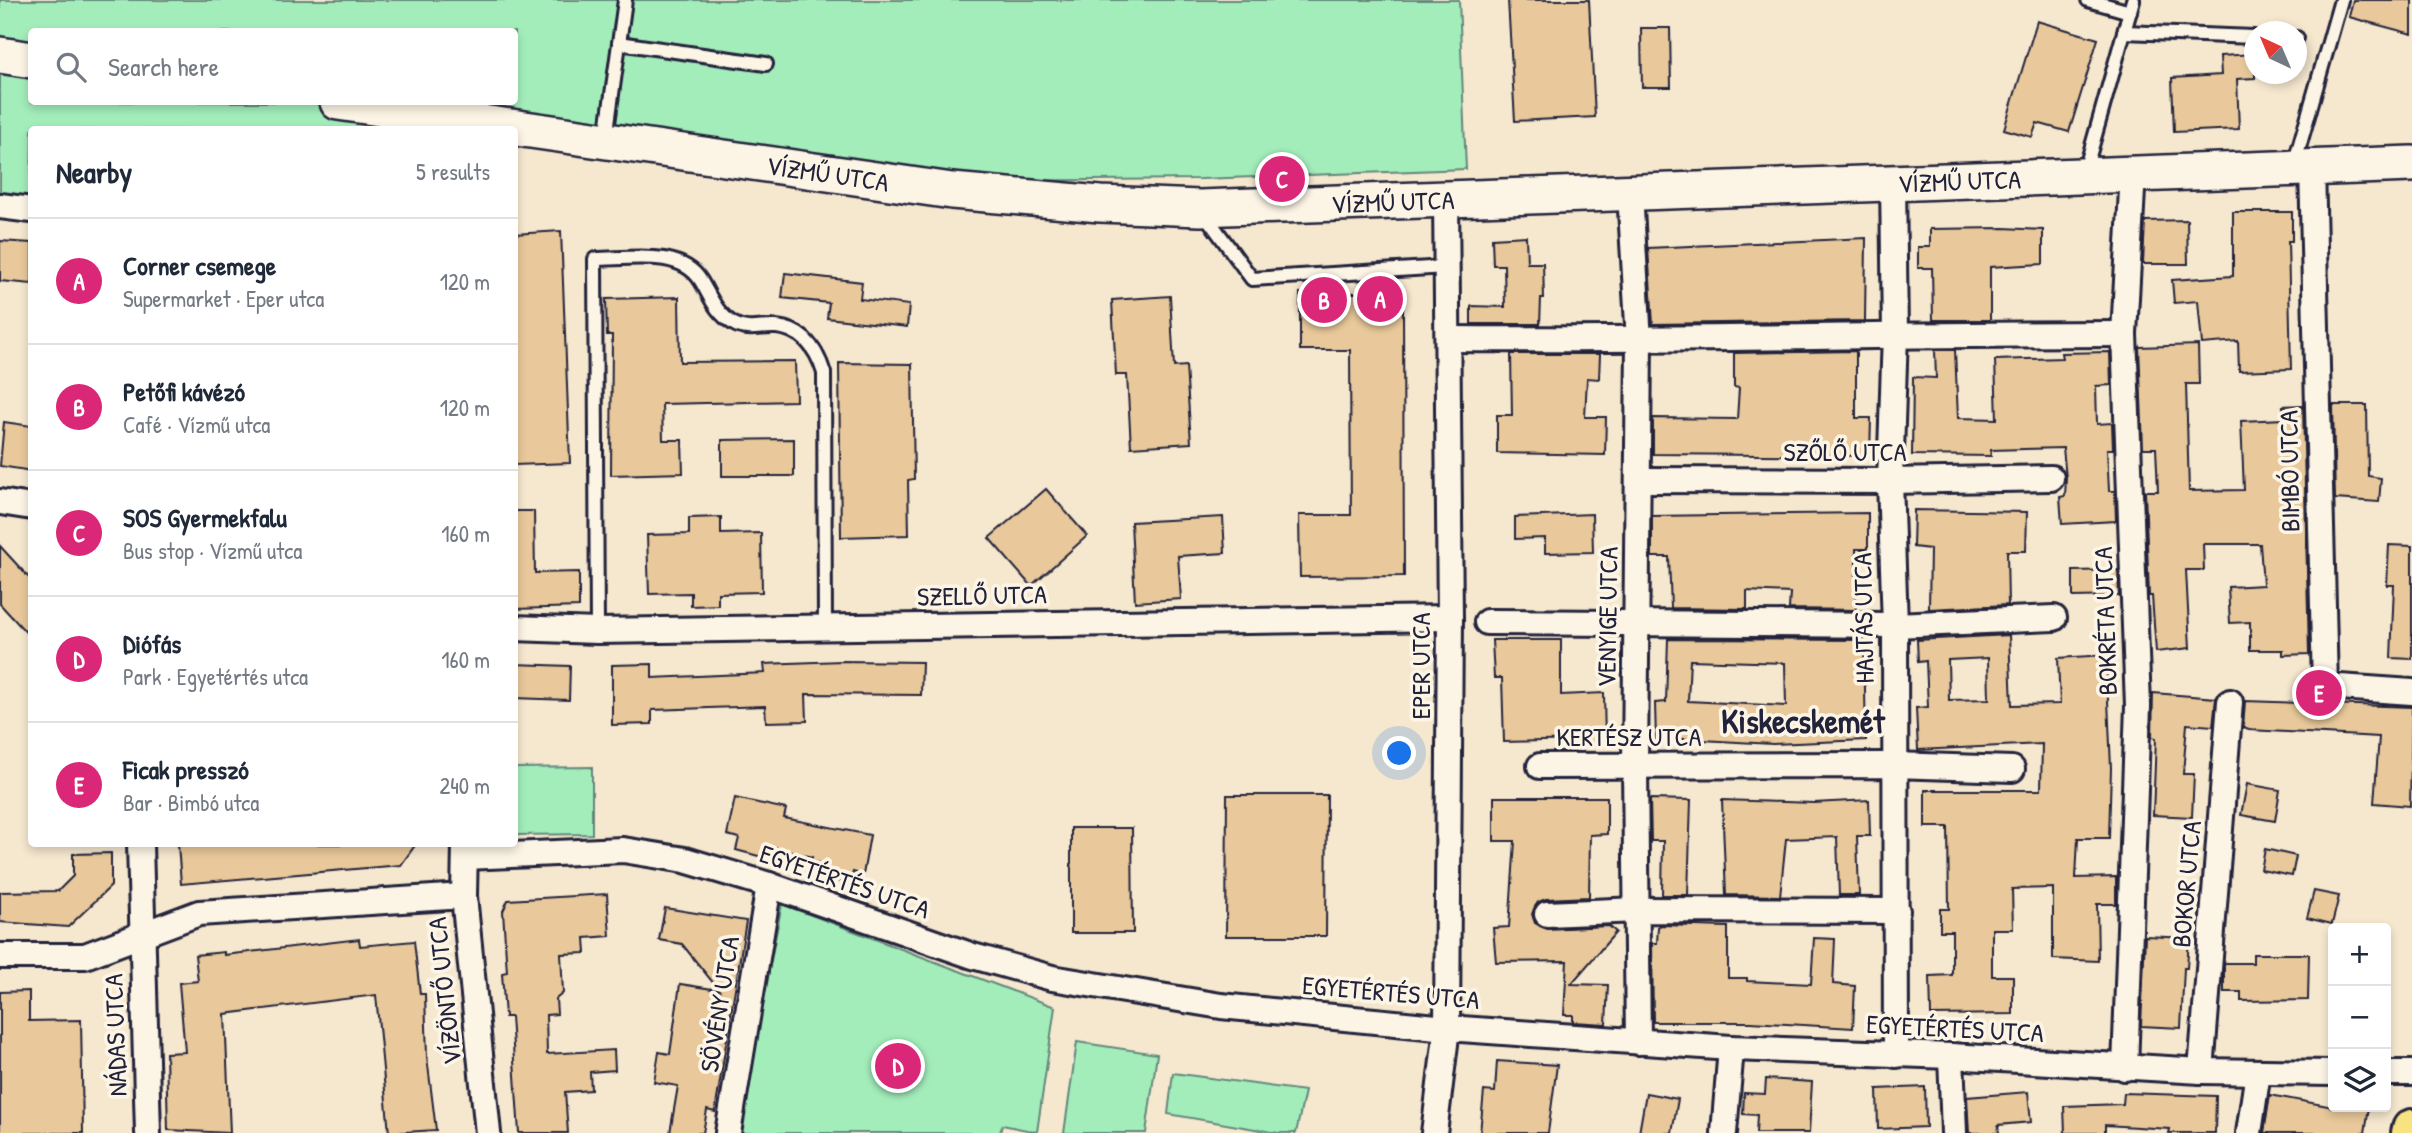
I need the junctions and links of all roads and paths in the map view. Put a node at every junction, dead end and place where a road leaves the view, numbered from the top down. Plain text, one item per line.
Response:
1 (625, 0) edge
2 (2088, 0) edge
3 (2341, 0) edge
4 (2131, 6) edge
5 (2124, 32) junction
6 (2244, 37) edge
7 (619, 43) junction
8 (0, 55) edge
9 (28, 59) edge
10 (766, 64) dead end
11 (354, 105) edge
12 (451, 123) edge
13 (480, 126) edge
14 (518, 130) edge
15 (606, 139) junction
16 (2412, 164) edge
17 (2303, 167) junction
18 (2133, 172) junction
19 (2084, 173) junction
20 (1894, 181) junction
21 (1630, 194) junction
22 (1446, 198) junction
23 (0, 206) edge
24 (1200, 208) junction
25 (28, 210) edge
26 (1446, 267) junction
27 (1895, 334) junction
28 (2124, 334) junction
29 (1448, 339) junction
30 (1639, 341) junction
31 (2051, 478) dead end
32 (1639, 480) junction
33 (1890, 481) junction
34 (0, 502) edge
35 (28, 506) edge
36 (1450, 618) junction
37 (2054, 618) dead end
38 (1487, 622) dead end
39 (1636, 624) junction
40 (1895, 625) junction
41 (825, 627) junction
42 (518, 628) edge
43 (597, 631) junction
44 (2412, 692) edge
45 (2230, 702) dead end
46 (1894, 765) junction
47 (1541, 766) dead end
48 (1635, 767) junction
49 (2012, 769) dead end
50 (139, 847) edge
51 (465, 850) edge
52 (769, 885) junction
53 (464, 896) junction
54 (1637, 910) junction
55 (1897, 911) junction
56 (1547, 914) dead end
57 (141, 935) junction
58 (0, 956) edge
59 (1447, 1028) junction
60 (1638, 1042) junction
61 (1731, 1048) junction
62 (1896, 1055) junction
63 (1951, 1056) junction
64 (2125, 1068) junction
65 (2201, 1071) junction
66 (2258, 1072) junction
67 (2328, 1073) edge
68 (2391, 1073) edge
69 (2412, 1073) edge
70 (148, 1133) edge
71 (488, 1133) edge
72 (728, 1133) edge
73 (1434, 1133) edge
74 (1724, 1133) edge
75 (1954, 1133) edge
76 (2249, 1133) edge

1 - 7 lane
2 - 4 lane
3 - 17 lane
4 - 5 lane
5 - 6 lane
5 - 19 lane
7 - 10 lane
7 - 15 lane
8 - 9 main road
11 - 12 main road, VÍZMŰ UTCA
12 - 13 main road, VÍZMŰ UTCA
14 - 15 main road, VÍZMŰ UTCA
15 - 24 main road, VÍZMŰ UTCA
16 - 17 main road, VÍZMŰ UTCA
17 - 18 main road, VÍZMŰ UTCA
17 - 44 street, BIMBÓ UTCA
18 - 19 main road, VÍZMŰ UTCA
18 - 28 street, BOKRÉTA UTCA
19 - 20 main road, VÍZMŰ UTCA
20 - 21 main road, VÍZMŰ UTCA
20 - 27 street, HAJTÁS UTCA
21 - 22 main road, VÍZMŰ UTCA
21 - 30 street, VENYIGE UTCA
22 - 24 main road, VÍZMŰ UTCA
22 - 26 street, EPER UTCA
23 - 25 street
24 - 26 lane
26 - 29 street, EPER UTCA
27 - 28 street
27 - 30 street
27 - 33 street, HAJTÁS UTCA
28 - 64 street, BOKRÉTA UTCA
29 - 30 street
29 - 36 street, EPER UTCA
30 - 32 street, VENYIGE UTCA
31 - 33 street, SZŐLŐ UTCA
32 - 33 street, SZŐLŐ UTCA
32 - 39 street, VENYIGE UTCA
33 - 40 street, HAJTÁS UTCA
34 - 35 street
36 - 41 street, SZELLŐ UTCA
36 - 59 street, EPER UTCA
37 - 40 street
38 - 39 street
39 - 40 street
39 - 48 street, VENYIGE UTCA
40 - 46 street, HAJTÁS UTCA
41 - 43 street, SZELLŐ UTCA
41 - 43 lane
42 - 43 street, SZELLŐ UTCA
45 - 65 street, BOKOR UTCA
46 - 48 street, KERTÉSZ UTCA
46 - 49 street, KERTÉSZ UTCA
46 - 55 street, HAJTÁS UTCA
47 - 48 street, KERTÉSZ UTCA
48 - 54 street, VENYIGE UTCA
50 - 57 street, NÁDAS UTCA
51 - 52 street, EGYETÉRTÉS UTCA
51 - 53 street, VÍZÖNTŐ UTCA
52 - 59 street, EGYETÉRTÉS UTCA
52 - 72 street, SÖVÉNY UTCA
53 - 57 street
53 - 71 street, VÍZÖNTŐ UTCA
54 - 55 street
54 - 56 street
54 - 60 street, VENYIGE UTCA
55 - 62 street, HAJTÁS UTCA
57 - 58 street
57 - 70 street, NÁDAS UTCA
59 - 60 street, EGYETÉRTÉS UTCA
59 - 73 street, EPER UTCA
60 - 61 street, EGYETÉRTÉS UTCA
61 - 62 street, EGYETÉRTÉS UTCA
61 - 74 street
62 - 63 street, EGYETÉRTÉS UTCA
63 - 64 street, EGYETÉRTÉS UTCA
63 - 75 street
64 - 65 street, EGYETÉRTÉS UTCA
65 - 66 street, EGYETÉRTÉS UTCA
66 - 67 street, EGYETÉRTÉS UTCA
66 - 76 street
68 - 69 street

